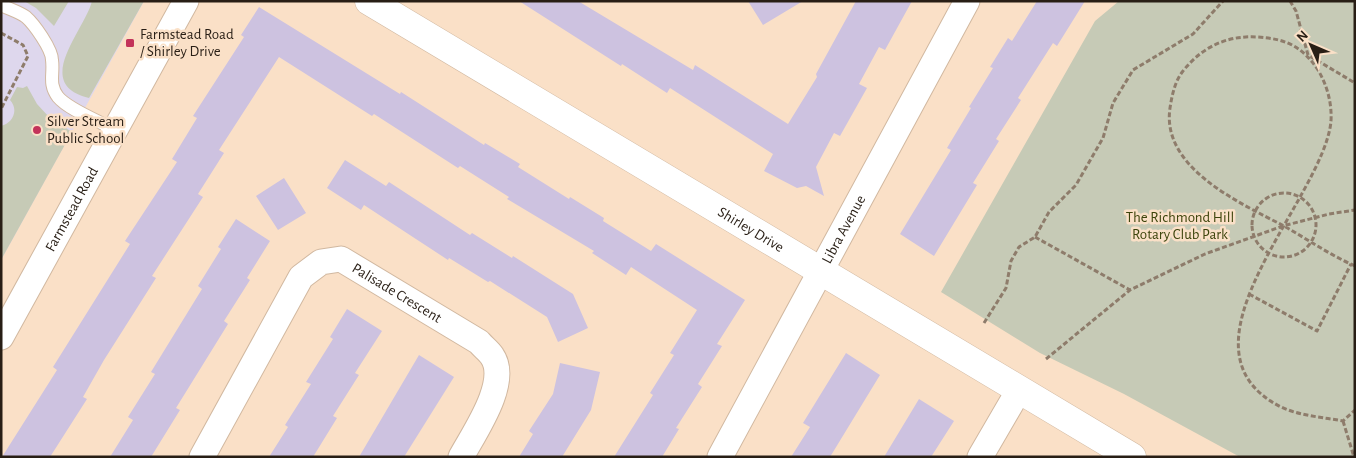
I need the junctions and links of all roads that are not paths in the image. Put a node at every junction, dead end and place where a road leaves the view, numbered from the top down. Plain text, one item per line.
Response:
1 (186, 1) edge
2 (369, 1) edge
3 (967, 1) edge
4 (1, 5) edge
5 (115, 130) junction
6 (820, 271) junction
7 (1, 337) edge
8 (1018, 390) junction
9 (202, 457) edge
10 (462, 457) edge
11 (720, 457) edge
12 (980, 457) edge
13 (1132, 457) edge

1 - 5 street, Farmstead Road
2 - 6 street, Shirley Drive
3 - 6 street, Libra Avenue
4 - 5 lane
5 - 7 street, Farmstead Road
6 - 8 street, Shirley Drive
6 - 11 street, Libra Avenue
8 - 12 street
8 - 13 street, Shirley Drive
9 - 10 street, Palisade Crescent

